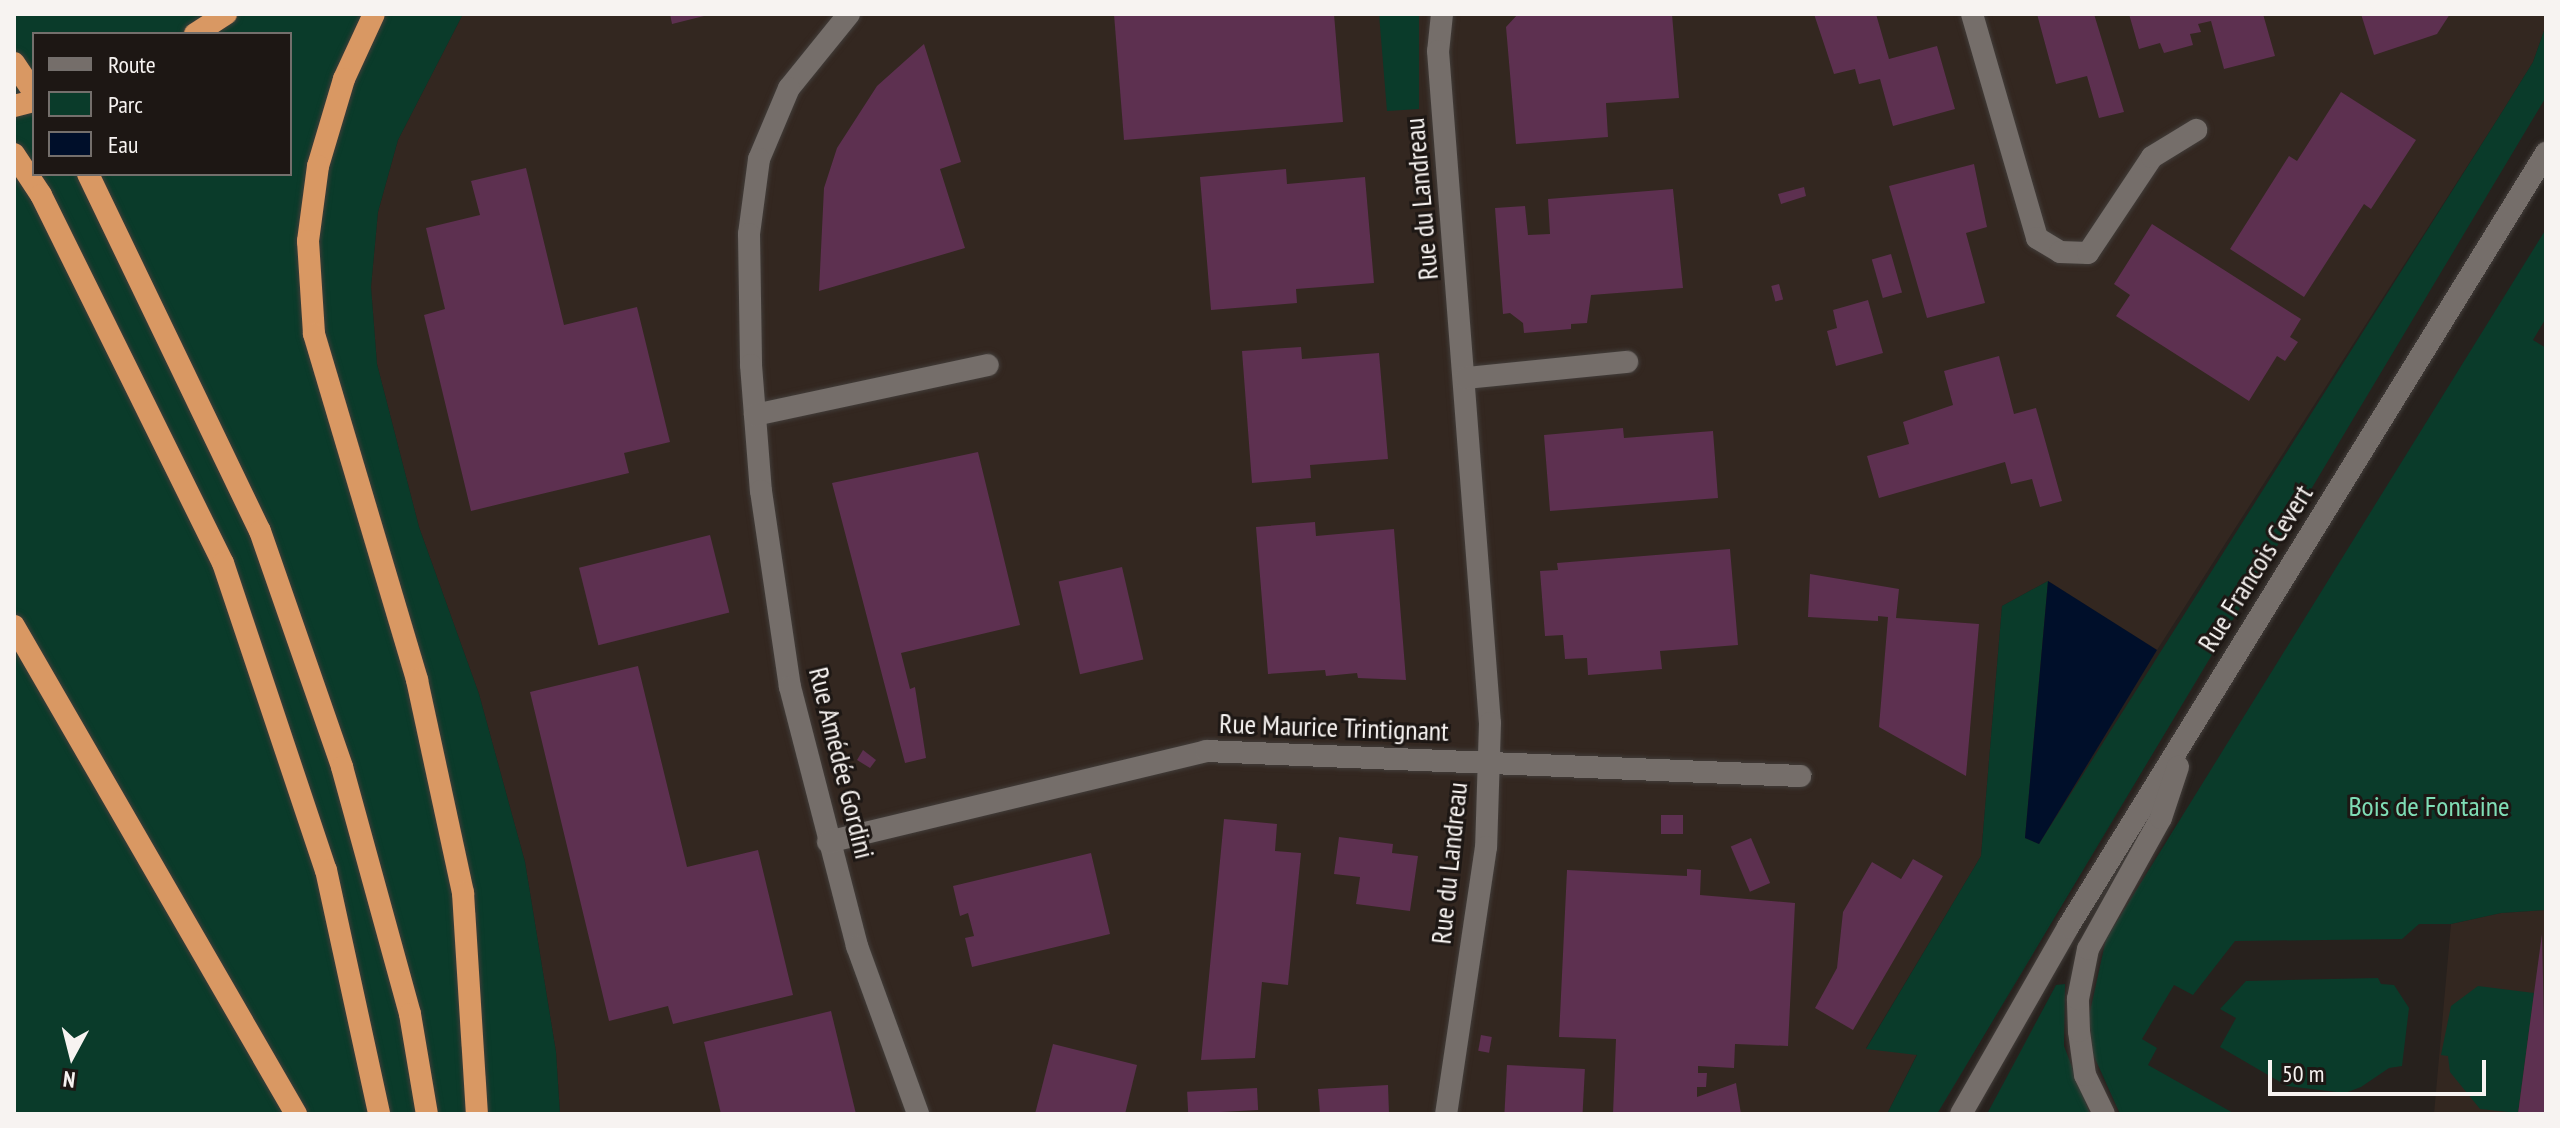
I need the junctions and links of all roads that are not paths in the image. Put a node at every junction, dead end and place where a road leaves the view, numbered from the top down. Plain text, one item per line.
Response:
1 (226, 14) edge
2 (374, 14) edge
3 (849, 14) edge
4 (1442, 14) edge
5 (1972, 14) edge
6 (198, 32) edge
7 (14, 63) edge
8 (32, 90) edge
9 (2196, 130) dead end
10 (2546, 153) edge
11 (14, 154) edge
12 (89, 176) edge
13 (1627, 362) dead end
14 (988, 365) dead end
15 (1466, 378) junction
16 (755, 415) junction
17 (14, 626) edge
18 (2189, 732) junction
19 (1489, 764) junction
20 (1800, 776) dead end
21 (828, 842) junction
22 (2017, 1017) junction
23 (296, 1114) edge
24 (379, 1114) edge
25 (427, 1114) edge
26 (477, 1114) edge
27 (918, 1114) edge
28 (1446, 1114) edge
29 (1961, 1114) edge
30 (1974, 1114) edge
31 (2104, 1114) edge

1 - 6 highway
2 - 26 highway
3 - 16 street, Rue Amédée Gordini
4 - 15 street, Rue du Landreau
5 - 9 street
7 - 8 highway
10 - 18 street, Rue Francois Cevert
11 - 24 highway
12 - 25 highway
13 - 15 street
14 - 16 street
15 - 19 street, Rue du Landreau
16 - 21 street, Rue Amédée Gordini
17 - 23 highway
18 - 22 street, Rue Francois Cevert
18 - 31 street
19 - 20 street, Rue Maurice Trintignant
19 - 21 street, Rue Maurice Trintignant
19 - 28 street, Rue du Landreau
21 - 27 street, Rue Amédée Gordini
22 - 29 street, Rue Francois Cevert
22 - 30 street, Rue Francois Cevert

